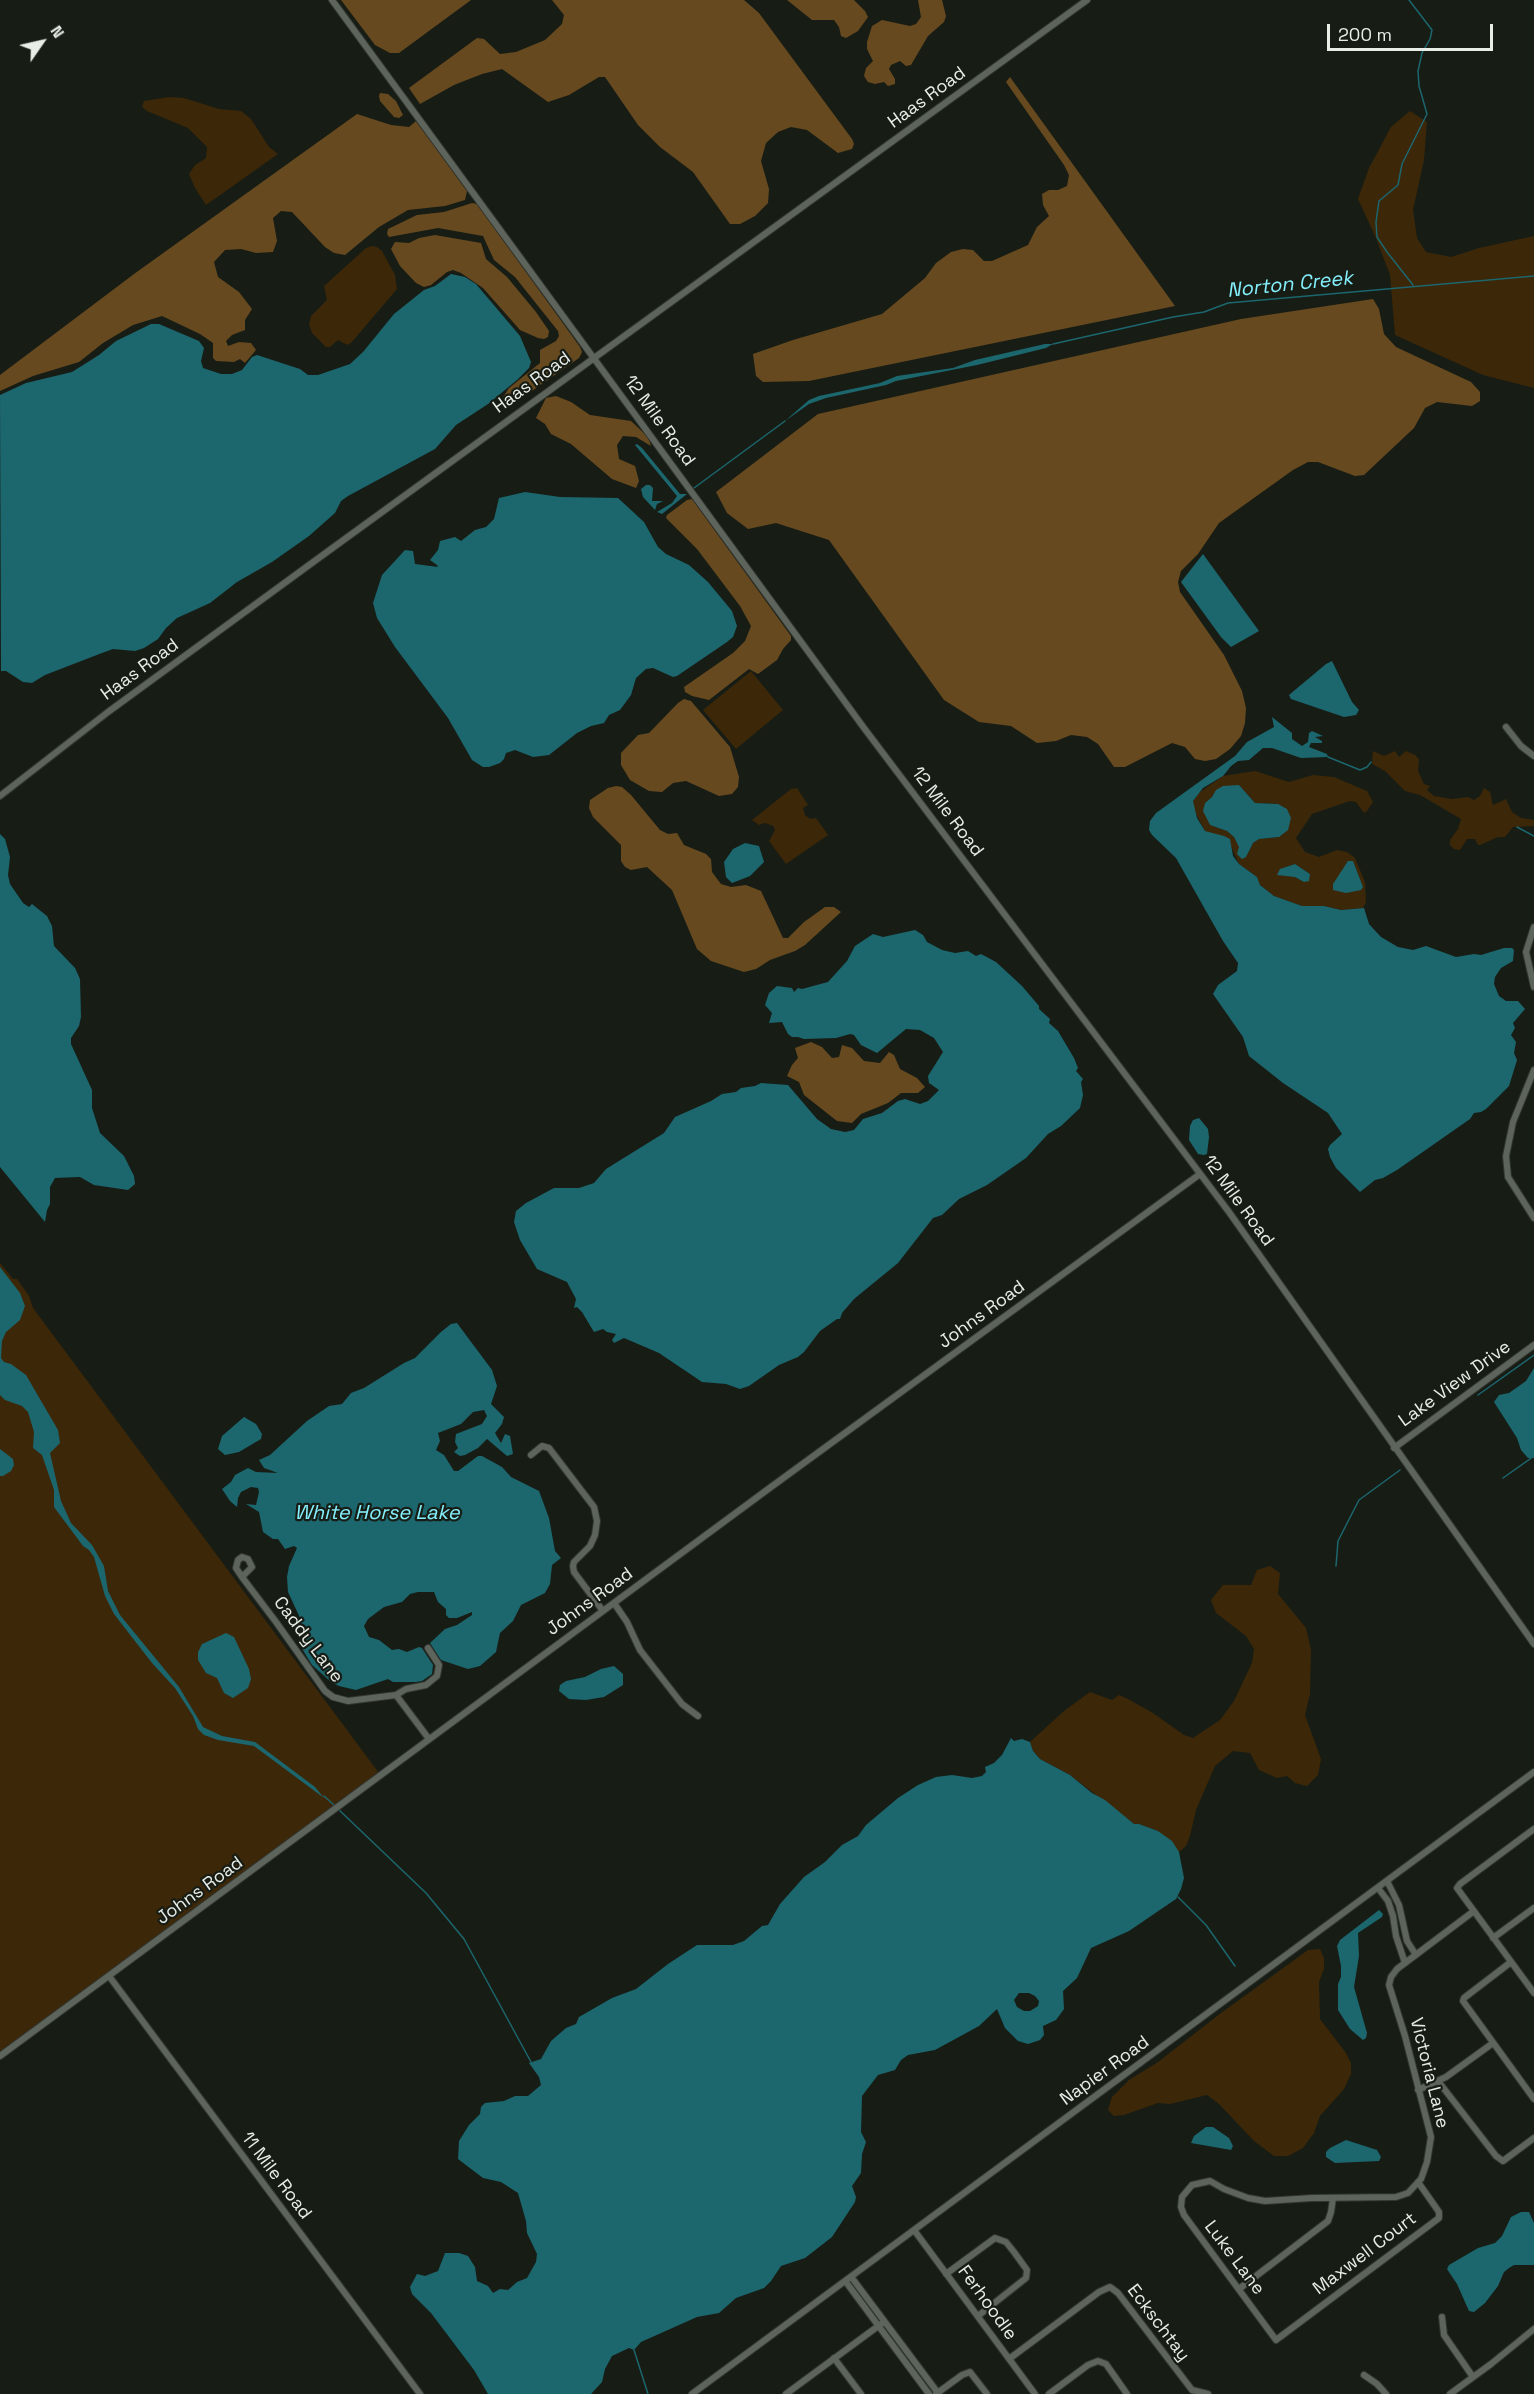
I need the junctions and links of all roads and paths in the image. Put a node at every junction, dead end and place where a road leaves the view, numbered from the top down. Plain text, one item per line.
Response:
1 (332, 0) edge
2 (1087, 0) edge
3 (594, 356) junction
4 (1506, 727) dead end
5 (1534, 756) edge
6 (0, 796) edge
7 (1534, 927) edge
8 (1534, 987) edge
9 (1534, 1070) edge
10 (1200, 1174) junction
11 (1534, 1218) edge
12 (1534, 1345) edge
13 (1394, 1448) junction
14 (531, 1455) dead end
15 (242, 1577) dead end
16 (614, 1603) junction
17 (603, 1611) junction
18 (1534, 1644) edge
19 (428, 1648) dead end
20 (396, 1695) junction
21 (698, 1716) dead end
22 (429, 1739) junction
23 (1534, 1772) edge
24 (1534, 1829) edge
25 (1387, 1881) junction
26 (1378, 1888) junction
27 (1534, 1908) edge
28 (1474, 1911) junction
29 (1493, 1938) junction
30 (1416, 1955) junction
31 (1511, 1962) junction
32 (1405, 1963) junction
33 (109, 1976) junction
34 (1533, 1989) edge
35 (1493, 2043) junction
36 (0, 2056) edge
37 (1438, 2081) junction
38 (1418, 2090) junction
39 (1534, 2099) edge
40 (1534, 2138) edge
41 (1418, 2182) junction
42 (1333, 2198) junction
43 (914, 2230) junction
44 (946, 2274) junction
45 (852, 2278) junction
46 (846, 2282) junction
47 (1239, 2289) junction
48 (978, 2316) junction
49 (1442, 2317) dead end
50 (881, 2324) junction
51 (1534, 2329) edge
52 (1276, 2340) joint
53 (834, 2358) junction
54 (1009, 2359) junction
55 (1364, 2375) dead end
56 (1473, 2377) junction
57 (790, 2393) edge
58 (420, 2394) edge
59 (692, 2394) edge
60 (861, 2394) edge
61 (929, 2394) edge
62 (937, 2394) edge
63 (987, 2394) edge
64 (1035, 2394) edge
65 (1049, 2394) edge
66 (1127, 2394) edge
67 (1208, 2394) edge
68 (1386, 2394) edge
69 (1450, 2394) edge

1 - 3 street, 12 Mile Road
2 - 3 street, Haas Road
3 - 6 street, Haas Road
3 - 10 street, 12 Mile Road
4 - 5 street
7 - 8 street
9 - 11 street
10 - 13 street, 12 Mile Road
10 - 16 street, Johns Road
12 - 13 street, Lake View Drive
13 - 18 street, 12 Mile Road
14 - 17 street
15 - 20 street, Caddy Lane
16 - 17 street, Johns Road
16 - 21 street
17 - 22 street, Johns Road
19 - 20 street, Caddy Lane
20 - 22 street
22 - 33 street, Johns Road
23 - 25 street, Napier Road
24 - 28 street
25 - 26 street, Napier Road
25 - 30 street
26 - 32 street
26 - 43 street, Napier Road
27 - 29 street
28 - 29 street
28 - 30 street, Victoria Lane
29 - 31 street
30 - 32 street, Victoria Lane
31 - 34 street
31 - 35 street
32 - 38 street, Victoria Lane
33 - 36 street, Johns Road
33 - 58 street, 11 Mile Road
35 - 37 street
35 - 39 street
37 - 38 street
37 - 40 street
38 - 41 street, Victoria Lane
41 - 42 street
41 - 52 street, Maxwell Court
42 - 47 street
42 - 47 street, Luke Lane
43 - 44 street, Ferhoodle
43 - 45 street, Napier Road
44 - 48 street, Ferhoodle
44 - 48 street
45 - 46 street, Napier Road
45 - 50 street
46 - 50 street
46 - 59 street, Napier Road
47 - 52 street, Luke Lane
48 - 54 street, Ferhoodle
49 - 56 street
50 - 53 street
50 - 61 street
50 - 62 street
51 - 56 street
53 - 57 street
53 - 60 street
54 - 64 street, Ferhoodle
54 - 67 street, Eckschtay
55 - 68 street
56 - 69 street
62 - 63 street
65 - 66 street

